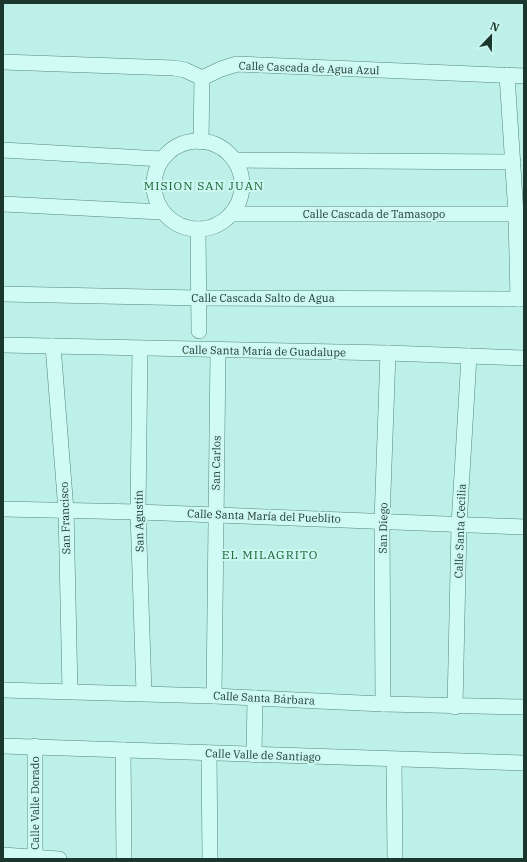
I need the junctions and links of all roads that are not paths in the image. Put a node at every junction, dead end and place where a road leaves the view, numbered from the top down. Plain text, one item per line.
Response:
1 (3, 62) edge
2 (507, 75) junction
3 (524, 76) edge
4 (202, 78) junction
5 (201, 142) junction
6 (3, 150) edge
7 (162, 159) junction
8 (234, 160) junction
9 (513, 162) junction
10 (3, 204) edge
11 (162, 212) junction
12 (231, 214) junction
13 (516, 214) junction
14 (198, 229) junction
15 (3, 294) edge
16 (199, 298) junction
17 (521, 299) edge
18 (199, 331) dead end
19 (3, 345) edge
20 (53, 346) junction
21 (140, 349) junction
22 (218, 351) junction
23 (388, 353) junction
24 (469, 356) junction
25 (524, 358) edge
26 (3, 509) edge
27 (66, 510) junction
28 (138, 512) junction
29 (215, 514) junction
30 (382, 521) junction
31 (459, 525) junction
32 (524, 528) edge
33 (3, 690) edge
34 (70, 691) junction
35 (144, 693) junction
36 (214, 696) junction
37 (255, 698) junction
38 (383, 704) junction
39 (455, 707) junction
40 (524, 707) edge
41 (3, 746) edge
42 (35, 746) junction
43 (123, 750) junction
44 (209, 753) junction
45 (254, 755) junction
46 (394, 760) junction
47 (524, 763) edge
48 (3, 855) edge
49 (35, 858) edge
50 (59, 859) edge
51 (124, 859) edge
52 (210, 859) edge
53 (395, 859) edge

1 - 4 street
2 - 3 street, Calle Cascada de Agua Azul
2 - 4 street, Calle Cascada de Agua Azul
2 - 9 street
4 - 5 street
5 - 7 street
5 - 8 street
6 - 7 street
7 - 11 street
8 - 9 street
8 - 12 street
9 - 13 street
10 - 11 street
11 - 14 street
12 - 13 street, Calle Cascada de Tamasopo
12 - 14 street
13 - 17 street
14 - 16 street
15 - 16 street, Calle Cascada Salto de Agua
16 - 17 street, Calle Cascada Salto de Agua
16 - 18 street
19 - 20 street, Calle Santa María de Guadalupe
20 - 21 street, Calle Santa María de Guadalupe
20 - 27 street, San Francisco
21 - 22 street, Calle Santa María de Guadalupe
21 - 28 street, San Agustín
22 - 23 street, Calle Santa María de Guadalupe
22 - 29 street, San Carlos
23 - 24 street, Calle Santa María de Guadalupe
23 - 30 street, San Diego
24 - 25 street, Calle Santa María de Guadalupe
24 - 31 street, Calle Santa Cecilia
26 - 27 street, Calle Santa María del Pueblito
27 - 28 street, Calle Santa María del Pueblito
27 - 34 street, San Francisco
28 - 29 street, Calle Santa María del Pueblito
28 - 35 street, San Agustín
29 - 30 street, Calle Santa María del Pueblito
29 - 36 street, San Carlos
30 - 31 street, Calle Santa María del Pueblito
30 - 38 street, San Diego
31 - 32 street, Calle Santa María del Pueblito
31 - 39 street, Calle Santa Cecilia
33 - 34 street, Calle Santa Bárbara
34 - 35 street, Calle Santa Bárbara
35 - 36 street, Calle Santa Bárbara
36 - 37 street, Calle Santa Bárbara
37 - 38 street, Calle Santa Bárbara
37 - 45 street
38 - 39 street, Calle Santa Bárbara
39 - 40 street, Calle Santa Bárbara
41 - 42 street, Calle Valle de Santiago
42 - 43 street, Calle Valle de Santiago
42 - 49 street, Calle Valle Dorado
43 - 44 street, Calle Valle de Santiago
43 - 51 street
44 - 45 street, Calle Valle de Santiago
44 - 52 street
45 - 46 street, Calle Valle de Santiago
46 - 47 street, Calle Valle de Santiago
46 - 53 street
48 - 49 street
49 - 50 street

